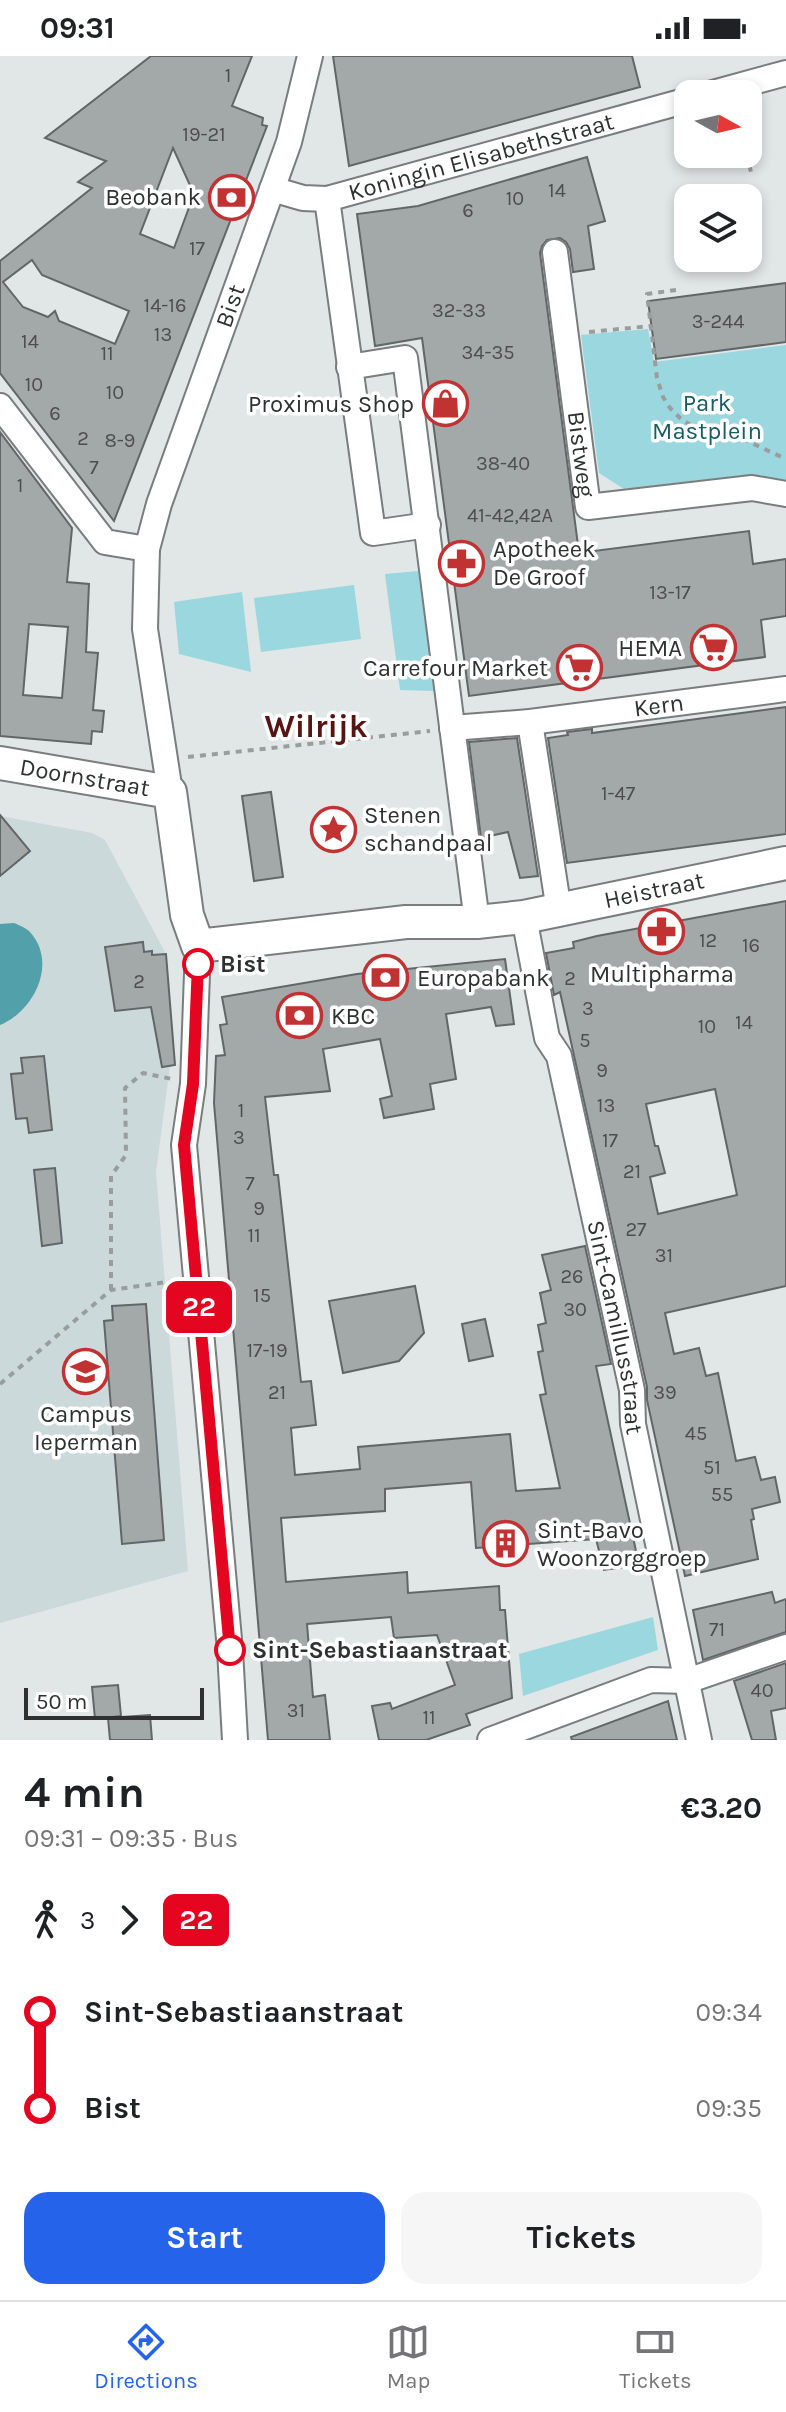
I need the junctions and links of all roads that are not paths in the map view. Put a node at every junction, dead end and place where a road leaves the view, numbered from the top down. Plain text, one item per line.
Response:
1 (310, 56) edge
2 (786, 73) edge
3 (760, 80) edge
4 (674, 104) edge
5 (272, 189) junction
6 (327, 199) junction
7 (555, 252) dead end
8 (349, 367) junction
9 (0, 406) edge
10 (786, 494) edge
11 (428, 525) junction
12 (147, 549) junction
13 (786, 689) edge
14 (530, 722) junction
15 (452, 728) junction
16 (0, 763) edge
17 (170, 792) junction
18 (786, 863) edge
19 (559, 911) junction
20 (524, 917) junction
21 (477, 922) junction
22 (198, 946) junction
23 (786, 1647) edge
24 (687, 1681) junction
25 (235, 1740) edge
26 (490, 1740) edge
27 (699, 1740) edge

1 - 5 street, Bist
2 - 3 street
4 - 6 street, Koningin Elisabethstraat
5 - 6 street, Koningin Elisabethstraat
5 - 12 street, Bist
6 - 8 street
7 - 10 street, Bistweg
8 - 11 street
8 - 11 street
9 - 12 street
11 - 15 street
12 - 17 street, Bist
13 - 14 street, Kern
14 - 15 street, Kern
14 - 19 street
15 - 21 street
16 - 17 street, Doornstraat
17 - 22 street, Bist
18 - 19 street, Heistraat
19 - 20 street, Heistraat
20 - 21 street
20 - 24 street, Sint-Camillusstraat
21 - 22 street
22 - 25 street
23 - 24 street
24 - 26 street
24 - 27 street, Sint-Camillusstraat

